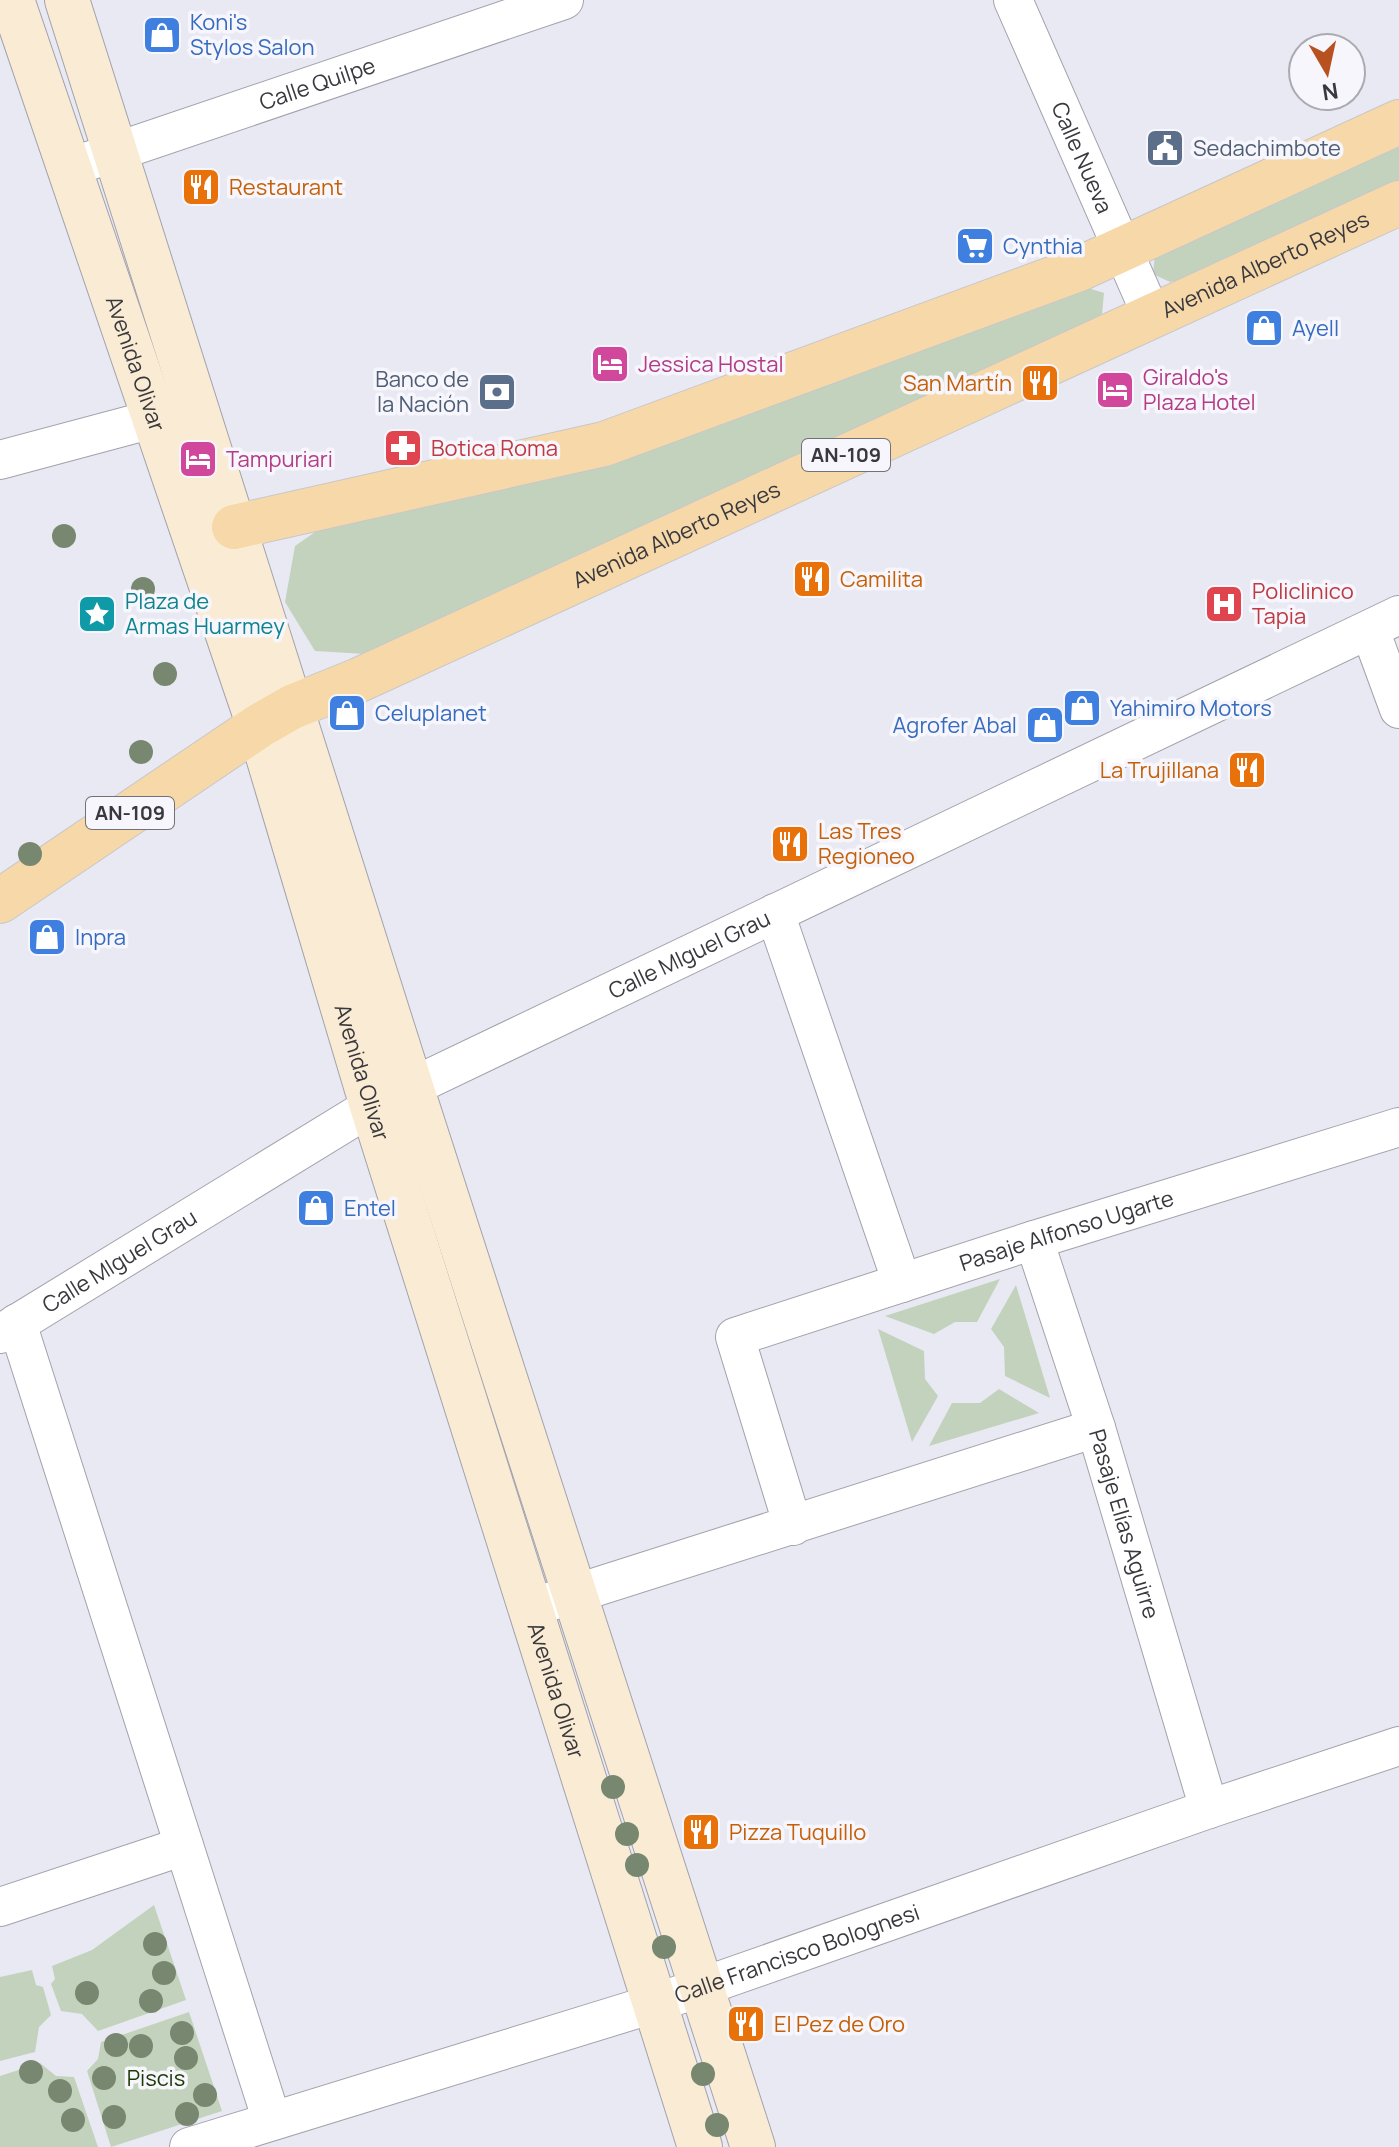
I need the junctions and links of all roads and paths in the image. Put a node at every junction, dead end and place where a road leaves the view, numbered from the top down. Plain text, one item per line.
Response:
1 (67, 0) edge
2 (564, 0) edge
3 (1013, 0) edge
4 (485, 13) edge
5 (11, 19) edge
6 (1399, 122) edge
7 (116, 153) junction
8 (71, 167) junction
9 (1399, 203) edge
10 (1121, 250) junction
11 (1151, 314) junction
12 (176, 413) junction
13 (0, 460) edge
14 (234, 527) junction
15 (1384, 623) edge
16 (1399, 709) edge
17 (276, 717) junction
18 (0, 901) edge
19 (775, 913) junction
20 (411, 1087) junction
21 (372, 1106) junction
22 (1399, 1127) edge
23 (1034, 1240) junction
24 (902, 1283) junction
25 (9, 1328) edge
26 (1096, 1428) junction
27 (793, 1526) junction
28 (575, 1594) junction
29 (530, 1608) junction
30 (1399, 1746) edge
31 (1209, 1809) junction
32 (184, 1846) junction
33 (0, 1907) edge
34 (700, 1987) junction
35 (653, 2004) junction
36 (272, 2121) junction
37 (189, 2147) edge
38 (700, 2147) edge
39 (753, 2147) edge

1 - 7 street, Avenida Olivar
2 - 4 street, Calle Quilpe
3 - 10 street, Calle Nueva
4 - 7 street, Calle Quilpe
5 - 8 street, Avenida Olivar
6 - 10 main road
7 - 8 street, Calle Quilpe
7 - 12 street, Avenida Olivar
8 - 12 street, Avenida Olivar
9 - 11 main road, Avenida Alberto Reyes / AN-109
10 - 11 street, Calle Nueva
10 - 14 main road
11 - 17 main road, Avenida Alberto Reyes / AN-109
12 - 13 street
12 - 14 street, Avenida Olivar
12 - 17 street, Avenida Olivar
14 - 17 street, Avenida Olivar
15 - 16 street
15 - 19 street, Calle MIguel Grau
17 - 18 main road, AN-109
17 - 20 street, Avenida Olivar
17 - 21 street, Avenida Olivar
19 - 20 street, Calle MIguel Grau
19 - 24 street
20 - 21 street, Calle MIguel Grau
20 - 28 street, Avenida Olivar
21 - 25 street, Calle MIguel Grau
21 - 29 street, Avenida Olivar
22 - 23 street, Pasaje Alfonso Ugarte
23 - 24 street, Pasaje Alfonso Ugarte
23 - 26 street, Pasaje Elías Aguirre
24 - 27 street, Pasaje Alfonso Ugarte
25 - 32 street
26 - 27 street
26 - 31 street, Pasaje Elías Aguirre
27 - 28 street
28 - 29 street
28 - 34 street, Avenida Olivar
29 - 35 street, Avenida Olivar
30 - 31 street, Calle Francisco Bolognesi
31 - 34 street, Calle Francisco Bolognesi
32 - 33 street
32 - 36 street
34 - 35 street, Calle Francisco Bolognesi
34 - 39 street, Avenida Olivar
35 - 36 street, Calle Francisco Bolognesi
35 - 38 street, Avenida Olivar
36 - 37 street, Calle Francisco Bolognesi

